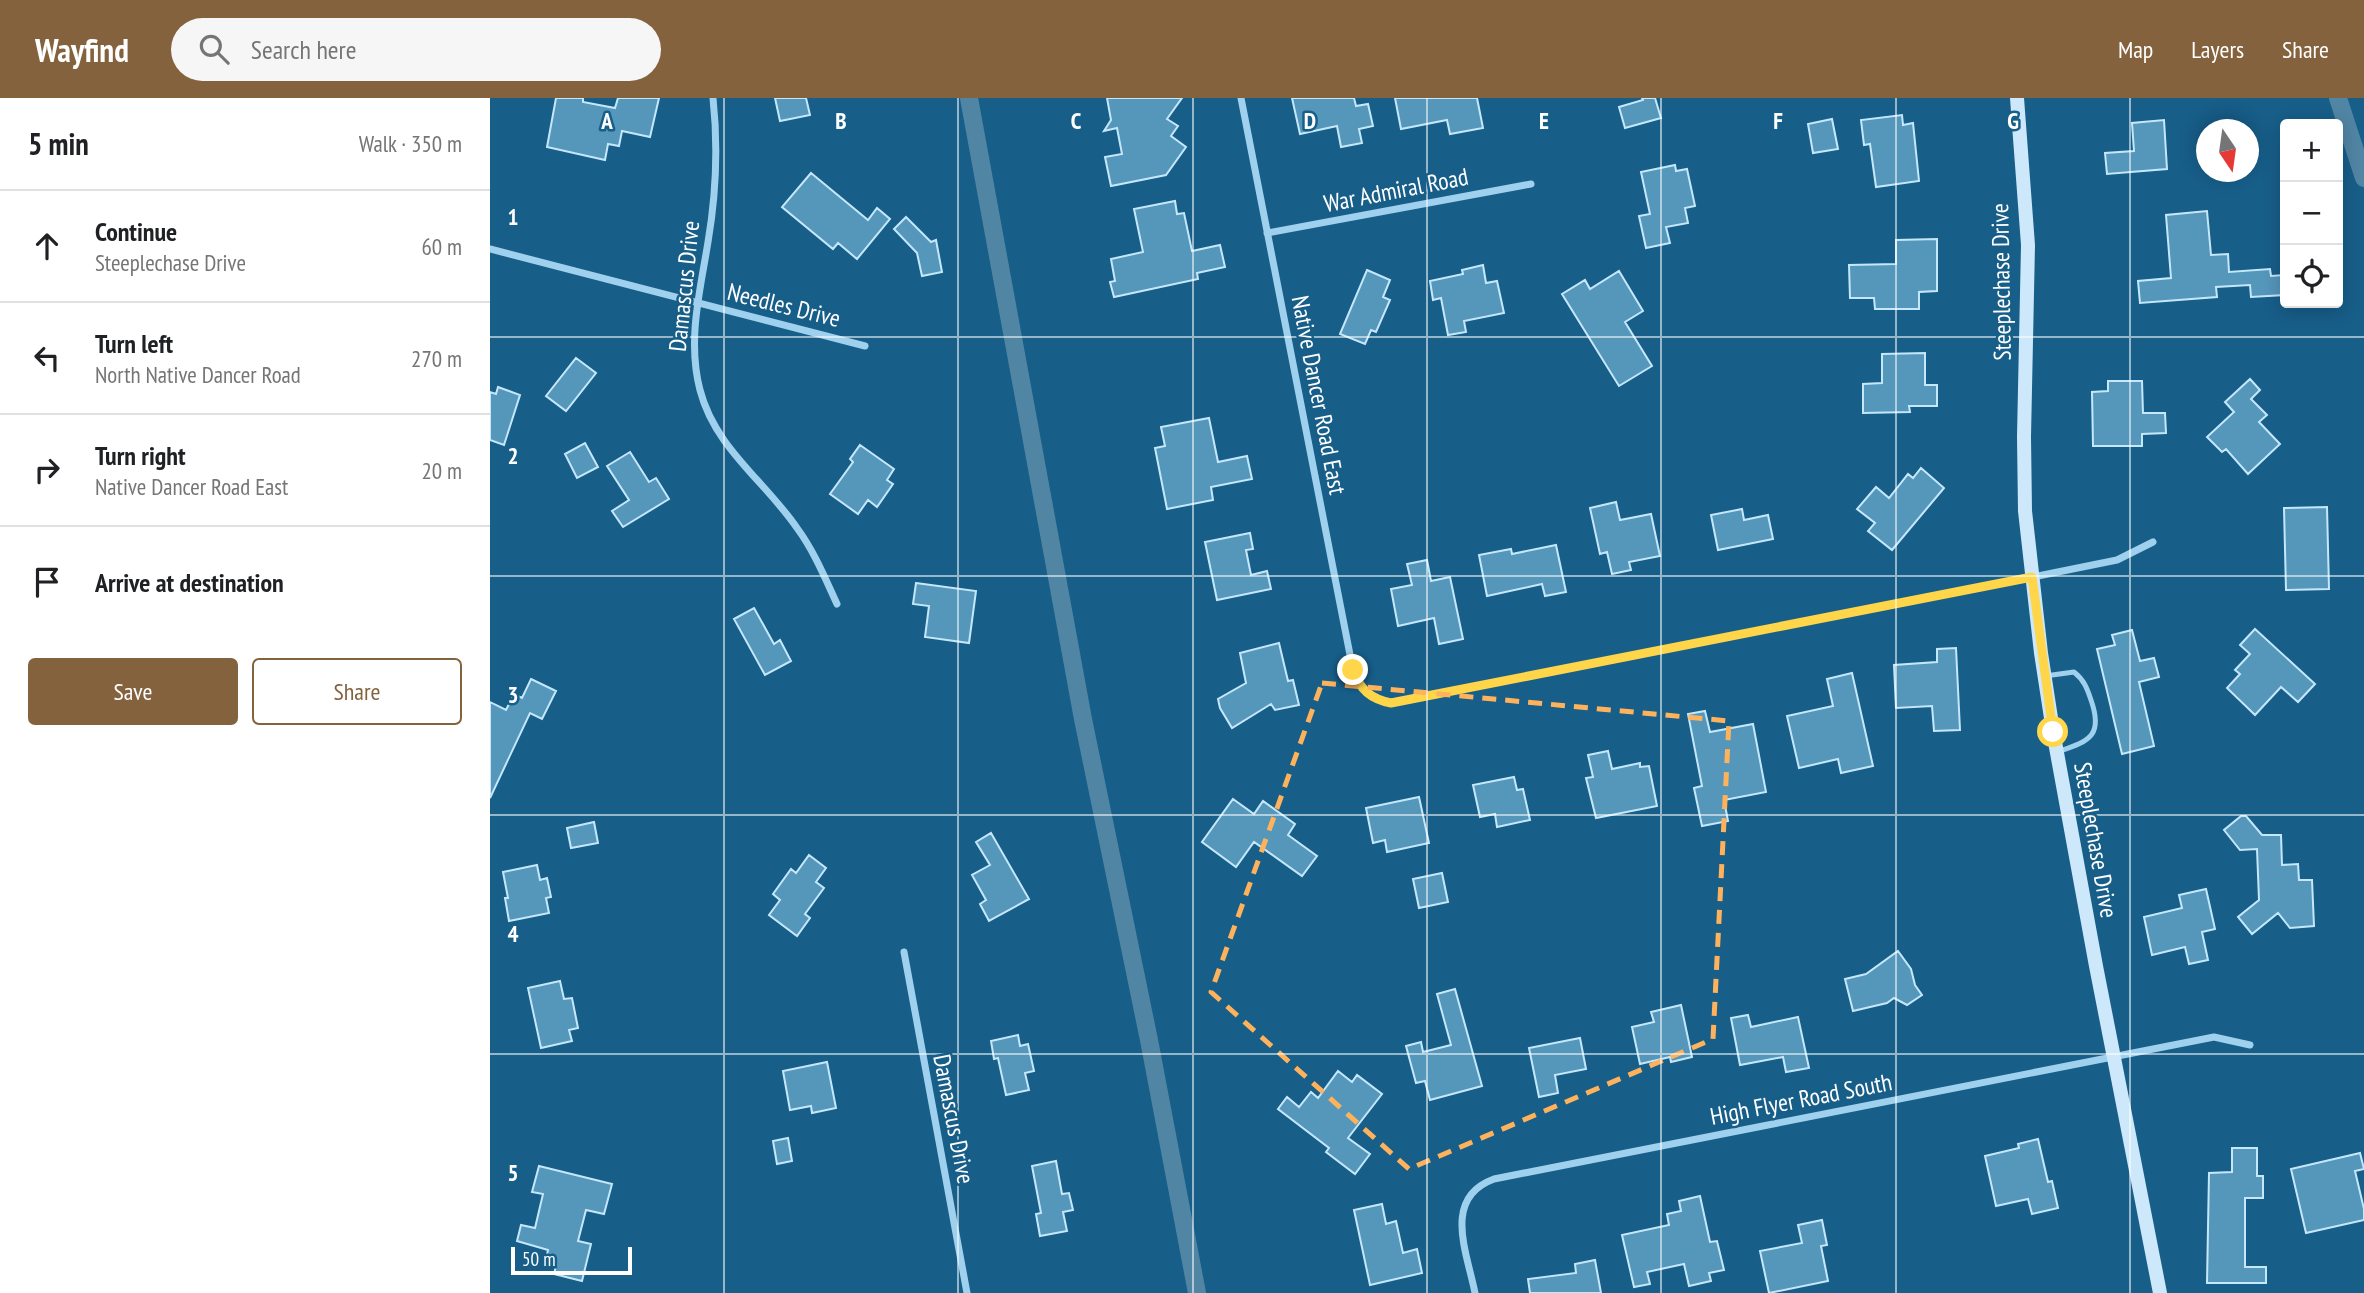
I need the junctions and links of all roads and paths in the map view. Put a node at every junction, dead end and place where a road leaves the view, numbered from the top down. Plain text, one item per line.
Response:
1 (713, 98) edge
2 (1241, 98) edge
3 (2017, 98) edge
4 (1531, 184) dead end
5 (1267, 233) junction
6 (490, 249) edge
7 (698, 303) junction
8 (865, 345) dead end
9 (2152, 542) dead end
10 (2032, 577) junction
11 (837, 604) dead end
12 (2045, 676) junction
13 (2057, 752) junction
14 (904, 953) dead end
15 (2250, 1045) dead end
16 (2115, 1056) junction
17 (967, 1293) edge
18 (1475, 1293) edge
19 (2160, 1293) edge

1 - 7 street, Damascus Drive
2 - 5 street, Native Dancer Road East
3 - 10 street, Steeplechase Drive
4 - 5 street, War Admiral Road
5 - 10 street, Native Dancer Road East
6 - 7 street, Needles Drive
7 - 8 street, Needles Drive
7 - 11 street, Damascus Drive
9 - 10 street
10 - 12 street, Steeplechase Drive
12 - 13 street, Steeplechase Drive
12 - 13 lane
13 - 16 street, Steeplechase Drive
14 - 17 street, Damascus Drive
15 - 16 street, High Flyer Road South
16 - 18 street, High Flyer Road South
16 - 19 street, Steeplechase Drive

